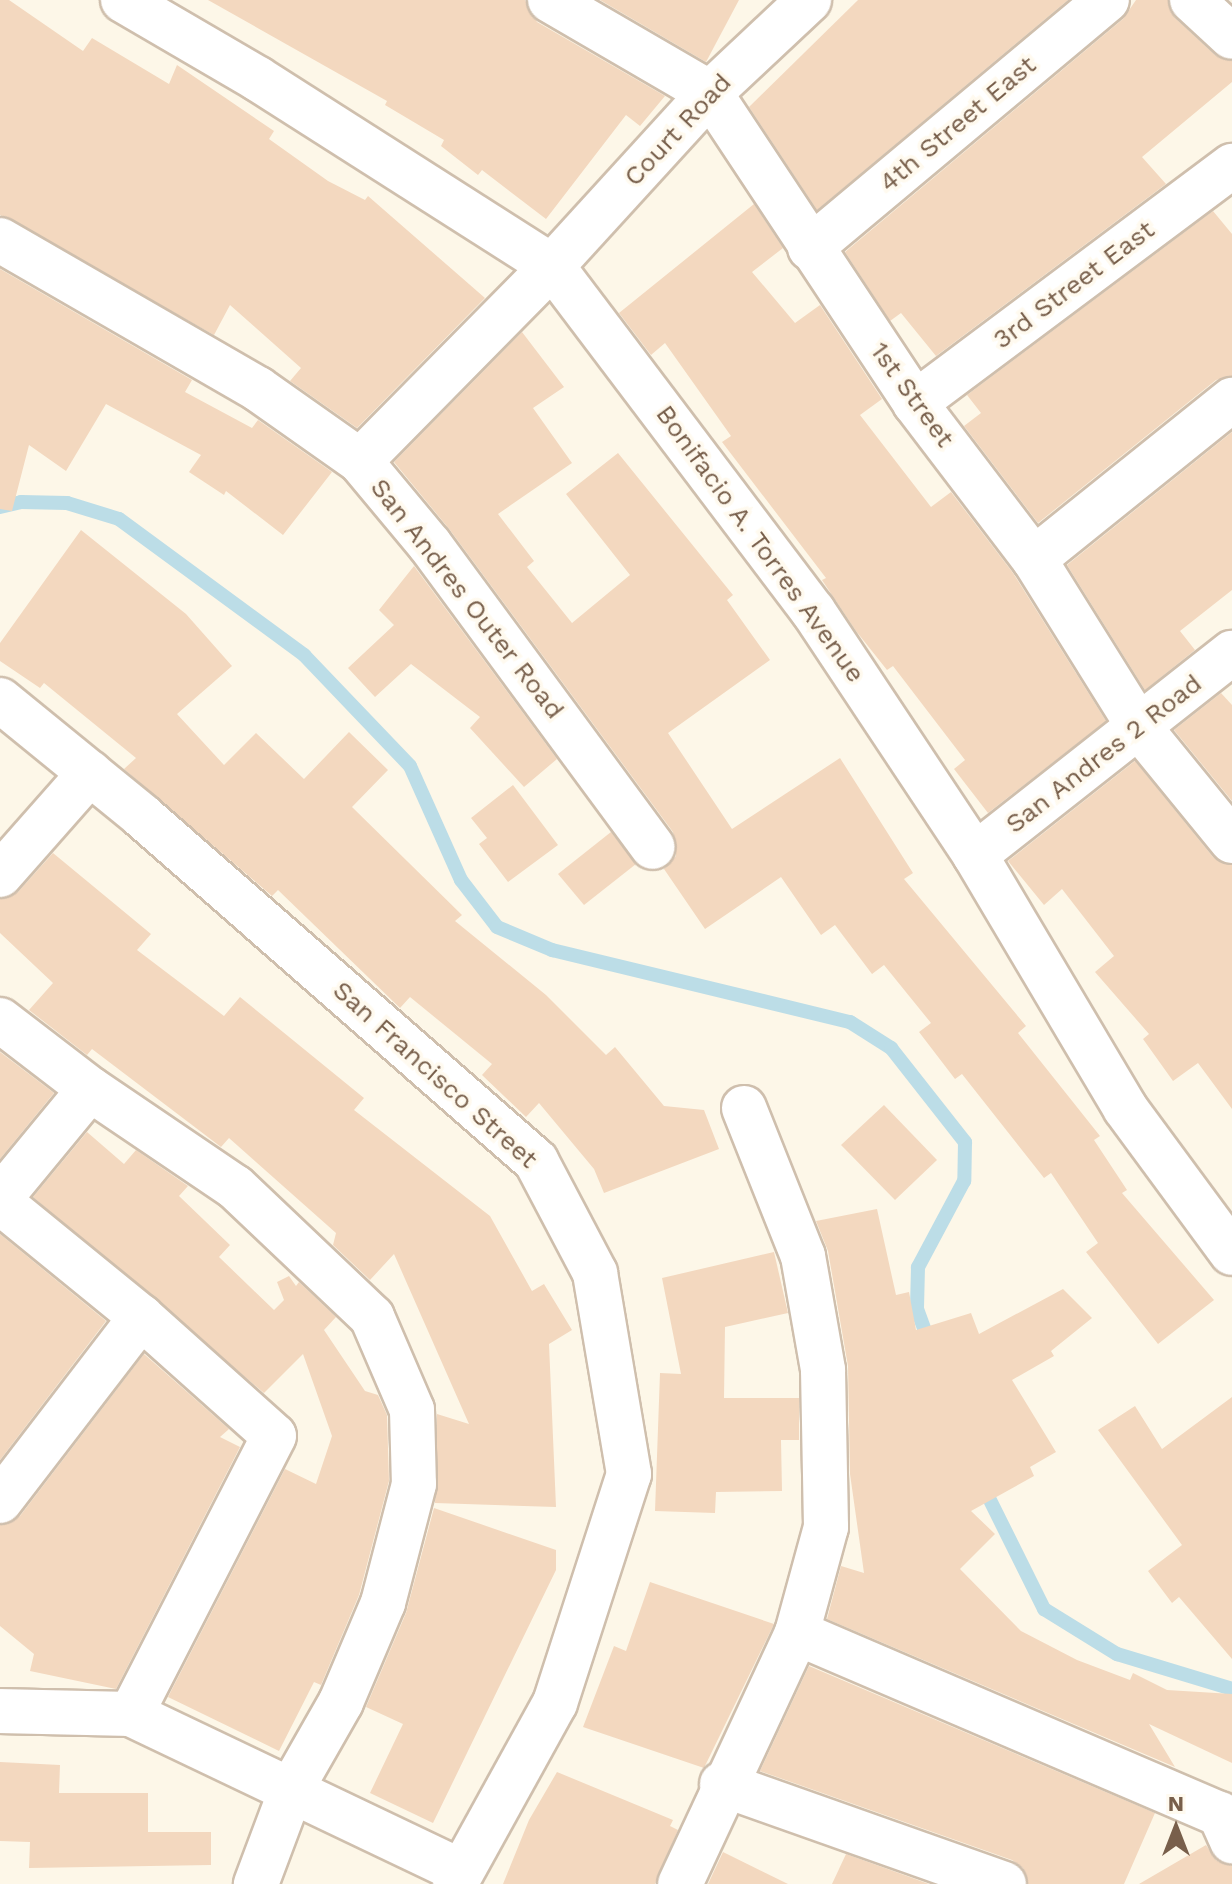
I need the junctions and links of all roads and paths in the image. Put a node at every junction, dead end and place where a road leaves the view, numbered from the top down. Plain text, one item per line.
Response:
1 (123, 0) edge
2 (550, 0) edge
3 (809, 0) edge
4 (1107, 0) edge
5 (1192, 0) edge
6 (1232, 37) edge
7 (710, 93) junction
8 (1232, 166) edge
9 (0, 240) edge
10 (810, 248) junction
11 (552, 266) junction
12 (1232, 400) edge
13 (915, 403) junction
14 (360, 461) junction
15 (1034, 559) junction
16 (1232, 653) edge
17 (0, 700) edge
18 (1139, 727) junction
19 (90, 773) junction
20 (1232, 841) edge
21 (653, 847) dead end
22 (975, 855) junction
23 (0, 875) edge
24 (0, 1020) edge
25 (90, 1089) junction
26 (744, 1108) dead end
27 (0, 1200) edge
28 (1232, 1253) edge
29 (141, 1317) junction
30 (0, 1501) edge
31 (797, 1633) junction
32 (0, 1711) edge
33 (131, 1714) junction
34 (722, 1784) junction
35 (292, 1788) junction
36 (1232, 1841) edge
37 (457, 1878) edge
38 (256, 1884) edge
39 (680, 1884) edge
40 (1004, 1884) edge

1 - 11 street, Bonifacio A. Torres Avenue
2 - 7 street, 1st Street
3 - 7 street, Court Road
4 - 10 street, 4th Street East
5 - 6 street
7 - 10 street, 1st Street
7 - 11 street, Court Road
8 - 13 street, 3rd Street East
9 - 14 street, San Andres Outer Road
10 - 13 street, 1st Street
11 - 14 street, Court Road
11 - 22 street, Bonifacio A. Torres Avenue
12 - 15 street
13 - 15 street, 1st Street
14 - 21 street, San Andres Outer Road
15 - 18 street, 1st Street
16 - 18 street, San Andres 2 Road
17 - 19 street, San Francisco Street
18 - 20 street, 1st Street
18 - 22 street, San Andres 2 Road
19 - 23 street
19 - 37 street, San Francisco Street
22 - 28 street, Bonifacio A. Torres Avenue
24 - 25 street
25 - 27 street
25 - 35 street
26 - 31 street
27 - 29 street
29 - 30 street
29 - 33 street
31 - 34 street
31 - 36 street
32 - 33 street
33 - 35 street
34 - 39 street
34 - 40 street
35 - 37 street
35 - 38 street

